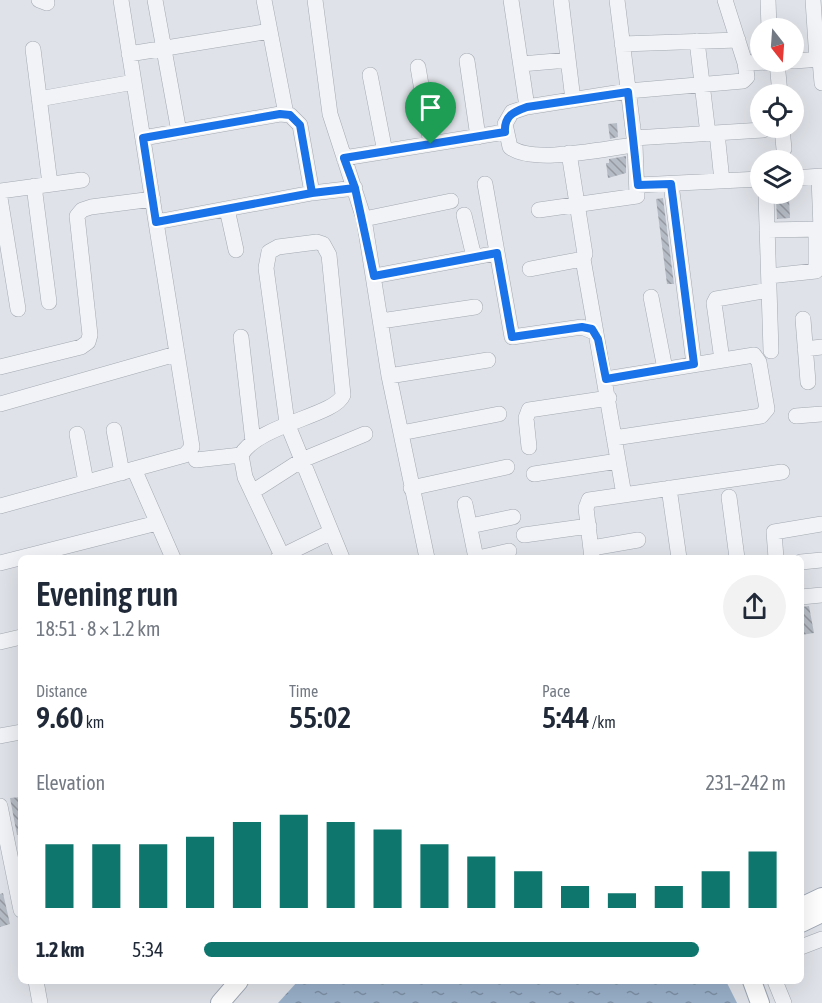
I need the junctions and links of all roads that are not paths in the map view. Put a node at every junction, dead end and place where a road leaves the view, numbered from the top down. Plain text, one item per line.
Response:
1 (121, 0) edge
2 (155, 0) edge
3 (264, 0) edge
4 (315, 0) edge
5 (511, 0) edge
6 (561, 0) edge
7 (617, 0) edge
8 (725, 0) edge
9 (768, 0) edge
10 (813, 0) edge
11 (769, 18) edge
12 (270, 32) junction
13 (738, 40) junction
14 (697, 41) junction
15 (622, 44) junction
16 (33, 49) dead end
17 (163, 49) junction
18 (129, 54) junction
19 (568, 60) junction
20 (820, 60) edge
21 (467, 61) dead end
22 (804, 61) edge
23 (745, 63) junction
24 (750, 63) edge
25 (521, 64) junction
26 (418, 67) dead end
27 (370, 75) dead end
28 (134, 82) junction
29 (822, 83) edge
30 (702, 86) junction
31 (628, 92) junction
32 (39, 99) junction
33 (573, 100) junction
34 (527, 107) junction
35 (286, 114) junction
36 (750, 131) edge
37 (179, 132) junction
38 (505, 132) junction
39 (712, 134) junction
40 (477, 137) junction
41 (143, 138) junction
42 (783, 138) edge
43 (634, 141) junction
44 (431, 144) junction
45 (784, 149) dead end
46 (385, 152) junction
47 (569, 153) junction
48 (344, 158) junction
49 (820, 176) edge
50 (804, 177) edge
51 (82, 180) dead end
52 (750, 180) edge
53 (722, 181) junction
54 (50, 184) junction
55 (485, 184) dead end
56 (671, 184) junction
57 (638, 185) junction
58 (34, 186) junction
59 (355, 188) junction
60 (0, 191) edge
61 (312, 193) junction
62 (0, 198) edge
63 (153, 199) junction
64 (451, 201) dead end
65 (766, 204) edge
66 (577, 206) junction
67 (227, 209) junction
68 (539, 210) dead end
69 (464, 215) dead end
70 (364, 219) junction
71 (156, 222) junction
72 (820, 229) edge
73 (767, 230) junction
74 (236, 250) dead end
75 (497, 253) junction
76 (474, 257) junction
77 (583, 259) junction
78 (530, 269) dead end
79 (374, 276) junction
80 (769, 283) junction
81 (651, 297) dead end
82 (49, 302) dead end
83 (475, 307) dead end
84 (18, 309) dead end
85 (803, 319) dead end
86 (381, 321) junction
87 (596, 333) junction
88 (241, 337) dead end
89 (822, 347) edge
90 (805, 349) junction
91 (771, 351) dead end
92 (176, 354) junction
93 (488, 360) dead end
94 (723, 360) junction
95 (694, 364) junction
96 (0, 367) edge
97 (665, 369) junction
98 (389, 376) junction
99 (606, 379) junction
100 (808, 382) dead end
101 (609, 398) junction
102 (0, 404) edge
103 (499, 414) dead end
104 (822, 414) edge
105 (796, 416) dead end
106 (287, 423) junction
107 (114, 430) dead end
108 (401, 433) junction
109 (77, 434) dead end
110 (365, 434) dead end
111 (614, 438) junction
112 (253, 442) junction
113 (529, 447) dead end
114 (241, 455) junction
115 (196, 460) dead end
116 (302, 460) junction
117 (618, 461) junction
118 (507, 467) dead end
119 (128, 471) junction
120 (782, 472) dead end
121 (534, 474) dead end
122 (86, 482) junction
123 (260, 487) dead end
124 (411, 488) junction
125 (669, 488) junction
126 (624, 495) junction
127 (729, 497) dead end
128 (465, 504) dead end
129 (0, 506) edge
130 (513, 517) dead end
131 (157, 523) junction
132 (822, 524) edge
133 (470, 526) junction
134 (589, 526) junction
135 (331, 532) junction
136 (524, 535) dead end
137 (638, 540) dead end
138 (509, 550) dead end
139 (50, 554) edge
140 (172, 555) edge
141 (280, 555) edge
142 (285, 555) edge
143 (341, 555) edge
144 (426, 555) edge
145 (476, 555) edge
146 (489, 555) edge
147 (592, 555) edge
148 (595, 555) edge
149 (679, 555) edge
150 (737, 555) edge
151 (776, 555) edge
152 (18, 560) edge
153 (822, 560) edge
154 (804, 562) edge
155 (0, 563) edge
156 (822, 595) edge
157 (804, 597) edge
158 (18, 638) edge
159 (0, 642) edge
160 (18, 733) edge
161 (0, 736) edge
162 (0, 806) edge
163 (14, 844) edge
164 (18, 882) edge
165 (822, 897) edge
166 (804, 906) edge
167 (822, 913) edge
168 (804, 922) edge
169 (822, 939) edge
170 (804, 946) edge
171 (37, 984) edge
172 (743, 984) edge
173 (753, 984) edge
174 (776, 984) edge
175 (40, 1003) edge
176 (750, 1003) edge
177 (760, 1003) edge
178 (784, 1003) edge

1 - 18 street
2 - 17 street
3 - 12 street
4 - 48 street
5 - 25 street
6 - 19 street
7 - 15 street
8 - 13 street
9 - 11 street
10 - 20 street
12 - 17 street
12 - 35 street
13 - 14 street
13 - 23 street
14 - 15 street
14 - 30 street
15 - 31 street
16 - 32 street
17 - 18 street
17 - 37 street
18 - 28 street
19 - 25 street
19 - 33 street
20 - 22 street
20 - 29 street
21 - 40 street
23 - 24 street
23 - 30 street
25 - 34 street
26 - 44 street
27 - 46 street
28 - 32 street
28 - 41 street
30 - 31 street
30 - 39 street
31 - 33 street
31 - 43 street
32 - 54 street
33 - 34 street
34 - 38 street
35 - 37 street
35 - 61 street
36 - 39 street
37 - 41 street
38 - 40 street
38 - 47 street
39 - 43 street
39 - 53 street
40 - 44 street
41 - 63 street
42 - 45 street
43 - 47 street
43 - 57 street
44 - 46 street
46 - 48 street
47 - 66 street
48 - 59 street
49 - 50 street
49 - 72 street
51 - 54 street
52 - 53 street
53 - 56 street
54 - 58 street
55 - 75 street
56 - 57 street
56 - 95 street
57 - 66 street
58 - 60 street
58 - 82 street
59 - 61 street
59 - 70 street
61 - 67 street
62 - 84 street
63 - 71 street
63 - 96 street
64 - 70 street
65 - 73 street
66 - 68 street
66 - 77 street
67 - 71 street
67 - 74 street
69 - 76 street
70 - 79 street
71 - 92 street
72 - 73 street
72 - 80 street
73 - 80 street
75 - 76 street
75 - 87 street
76 - 79 street
77 - 78 street
77 - 87 street
79 - 86 street
80 - 91 street
80 - 94 street
81 - 97 street
83 - 86 street
85 - 90 street
86 - 98 street
87 - 99 street
88 - 112 street
89 - 90 street
90 - 100 street
92 - 102 street
92 - 119 street
93 - 98 street
94 - 95 street
94 - 111 street
95 - 97 street
97 - 99 street
98 - 108 street
99 - 101 street
101 - 111 street
101 - 113 street
103 - 108 street
104 - 105 street
106 - 106 street
106 - 112 street
106 - 116 street
107 - 119 street
108 - 124 street
109 - 122 street
110 - 116 street
111 - 117 street
112 - 114 street
114 - 115 street
114 - 141 street
116 - 123 street
116 - 135 street
117 - 121 street
117 - 126 street
118 - 124 street
119 - 122 street
119 - 131 street
120 - 125 street
122 - 129 street
124 - 144 street
125 - 126 street
125 - 149 street
126 - 134 street
127 - 150 street
128 - 133 street
130 - 133 street
131 - 139 street
131 - 140 street
132 - 151 street
133 - 145 street
134 - 136 street
134 - 147 street
135 - 142 street
135 - 143 street
137 - 148 street
138 - 146 street
152 - 155 street
153 - 154 street
156 - 157 street
158 - 159 street
160 - 161 street
162 - 163 street
163 - 164 street
165 - 166 main road
167 - 168 main road
169 - 170 street
171 - 175 street
172 - 176 main road
173 - 177 main road
174 - 178 street

